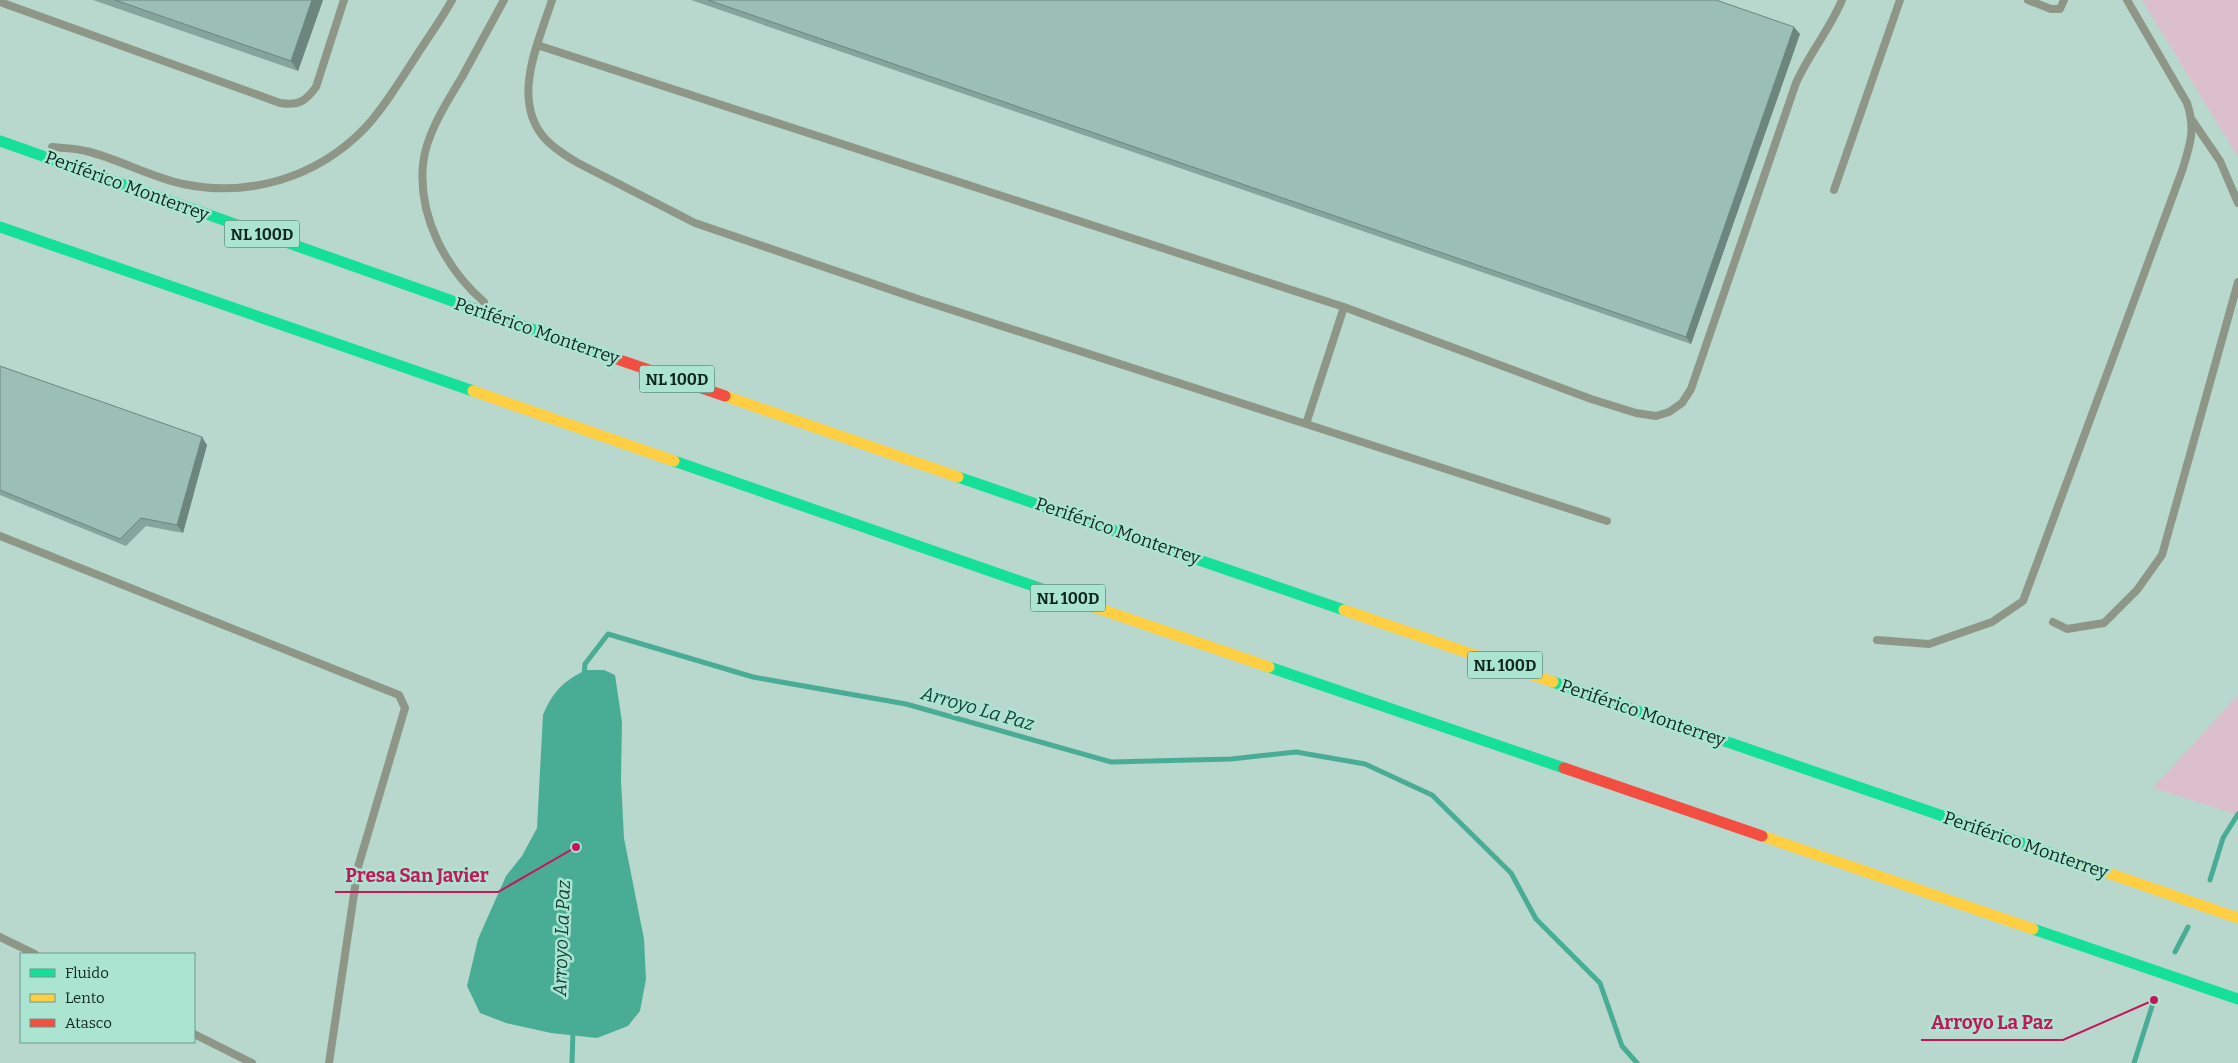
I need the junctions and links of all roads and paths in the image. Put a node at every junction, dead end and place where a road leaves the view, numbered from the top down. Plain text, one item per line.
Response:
1 (344, 0) edge
2 (452, 0) edge
3 (504, 0) edge
4 (552, 0) edge
5 (1842, 0) edge
6 (1900, 0) edge
7 (2028, 0) edge
8 (2064, 0) edge
9 (2127, 0) edge
10 (0, 2) edge
11 (538, 45) junction
12 (2192, 120) junction
13 (4, 142) edge
14 (1834, 190) dead end
15 (2238, 203) edge
16 (0, 227) edge
17 (2238, 282) edge
18 (1344, 307) junction
19 (524, 327) junction
20 (1306, 424) junction
21 (1607, 521) dead end
22 (0, 536) edge
23 (2053, 622) dead end
24 (1876, 640) dead end
25 (2238, 918) edge
26 (0, 937) edge
27 (33, 953) edge
28 (2238, 999) edge
29 (195, 1034) edge
30 (252, 1063) edge
31 (329, 1063) edge

1 - 10 lane
2 - 13 lane
3 - 19 lane
4 - 11 lane
5 - 18 lane
6 - 14 lane
7 - 8 lane
9 - 12 lane
11 - 18 lane
11 - 20 lane
12 - 15 lane
12 - 24 lane
13 - 19 highway, Periférico Monterrey / NL 100D
16 - 28 highway, NL 100D
17 - 23 lane
18 - 20 lane
19 - 25 highway, Periférico Monterrey / NL 100D
20 - 21 lane
22 - 31 lane
26 - 27 lane
29 - 30 lane

